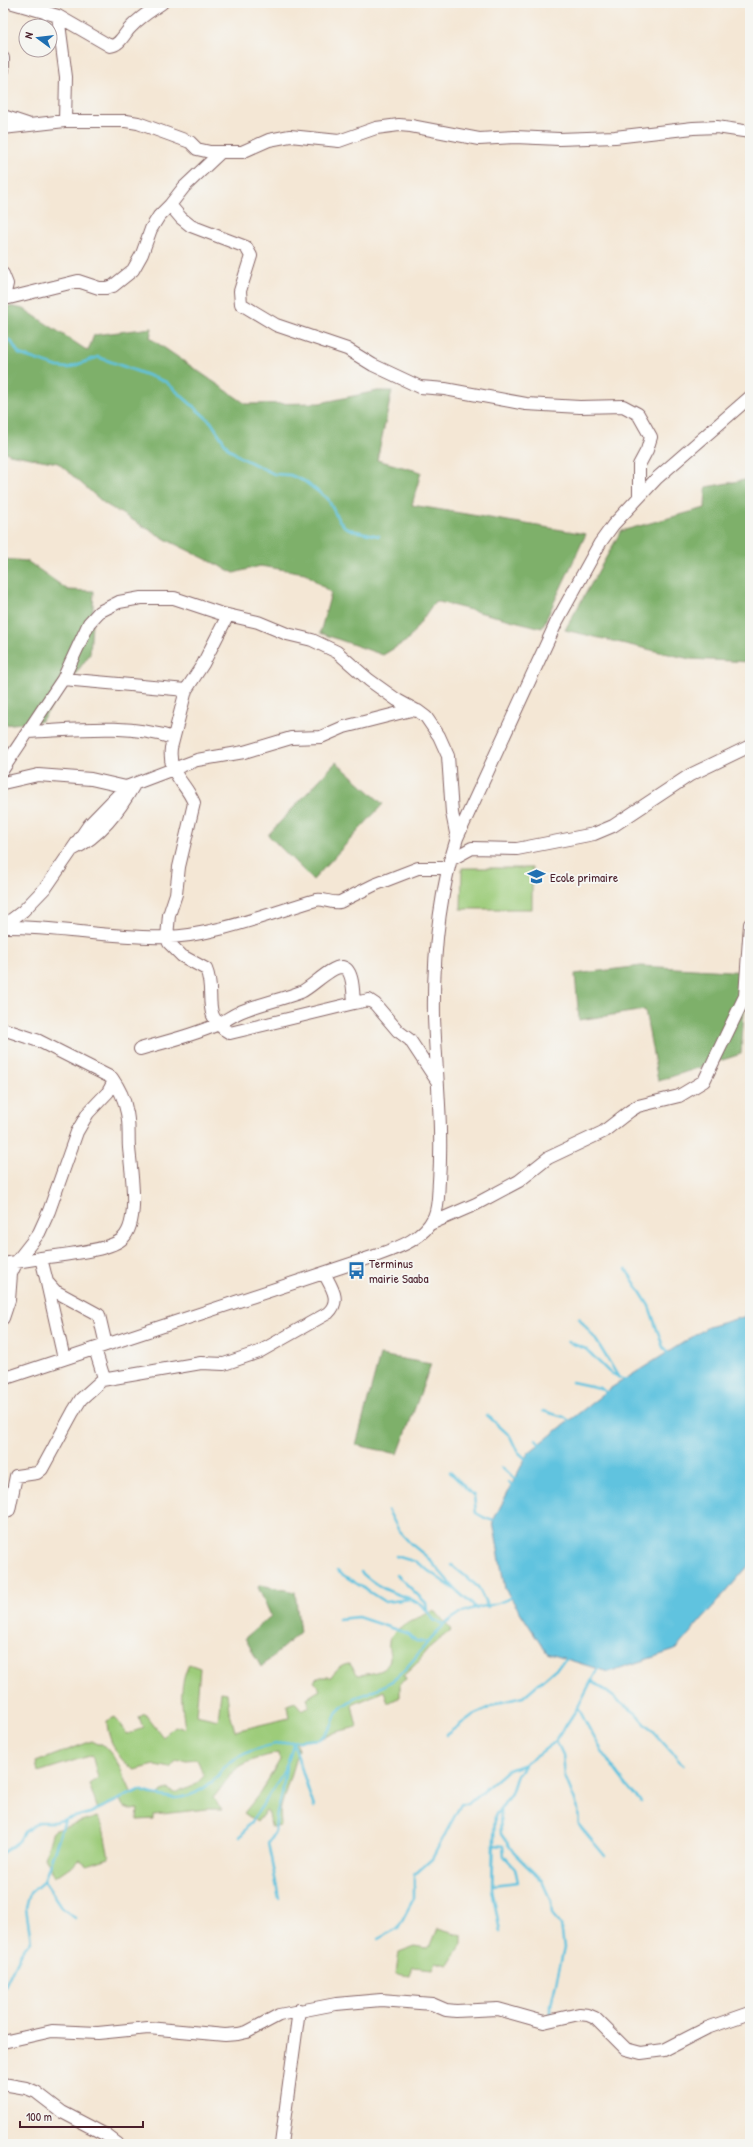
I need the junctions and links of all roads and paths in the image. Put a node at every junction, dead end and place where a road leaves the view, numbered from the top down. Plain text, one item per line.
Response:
1 (13, 3) edge
2 (162, 3) edge
3 (58, 16) junction
4 (3, 58) edge
5 (3, 70) edge
6 (3, 116) edge
7 (65, 121) junction
8 (27, 124) junction
9 (3, 128) edge
10 (750, 132) edge
11 (221, 152) junction
12 (170, 205) junction
13 (3, 274) edge
14 (3, 297) edge
15 (750, 397) edge
16 (639, 496) junction
17 (228, 615) junction
18 (63, 679) junction
19 (186, 690) junction
20 (418, 711) junction
21 (28, 732) junction
22 (173, 738) junction
23 (750, 746) edge
24 (3, 769) edge
25 (172, 769) junction
26 (3, 783) edge
27 (130, 786) junction
28 (456, 838) junction
29 (448, 864) junction
30 (750, 924) edge
31 (3, 926) edge
32 (167, 937) junction
33 (748, 993) edge
34 (354, 1002) junction
35 (217, 1025) junction
36 (3, 1029) edge
37 (140, 1049) dead end
38 (114, 1081) junction
39 (437, 1082) junction
40 (430, 1224) junction
41 (41, 1258) junction
42 (17, 1261) junction
43 (3, 1264) edge
44 (7, 1272) edge
45 (324, 1273) junction
46 (47, 1282) junction
47 (3, 1318) edge
48 (101, 1347) junction
49 (64, 1359) junction
50 (104, 1378) junction
51 (3, 1379) edge
52 (3, 1513) edge
53 (300, 2010) junction
54 (750, 2013) edge
55 (3, 2042) edge
56 (3, 2084) edge
57 (118, 2144) edge
58 (281, 2144) edge

1 - 3 street
2 - 3 street
3 - 7 street
4 - 5 street
6 - 8 street
7 - 8 street
7 - 11 street
8 - 9 street
10 - 11 street
11 - 12 street
12 - 14 street
12 - 16 street
13 - 14 street
15 - 16 street
16 - 28 street
17 - 18 street
17 - 19 street
17 - 20 street
18 - 19 street
18 - 21 street
19 - 22 street
20 - 25 street
20 - 28 street
21 - 22 street
21 - 24 street
22 - 25 street
23 - 29 street
25 - 27 street
25 - 32 street
26 - 27 street
27 - 31 street
28 - 29 street
29 - 32 street
29 - 39 street
30 - 33 street
31 - 32 street
32 - 35 street
33 - 40 street
34 - 35 street
34 - 35 street
34 - 39 street
35 - 37 street
36 - 38 street
38 - 41 street
38 - 42 street
39 - 40 street
40 - 45 street
41 - 42 street
41 - 46 street
42 - 43 street
42 - 44 street
44 - 47 street
45 - 48 street
45 - 50 street
46 - 48 street
46 - 49 street
48 - 49 street
48 - 50 street
49 - 51 street
50 - 52 street
53 - 54 street
53 - 55 street
53 - 58 street
56 - 57 street

